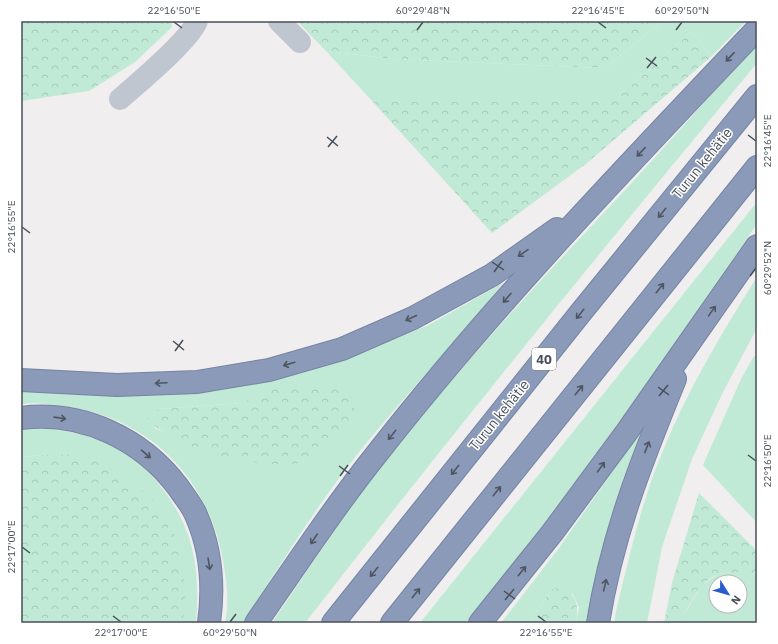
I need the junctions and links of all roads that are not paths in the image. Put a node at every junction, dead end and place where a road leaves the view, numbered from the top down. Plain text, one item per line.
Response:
1 (197, 21) edge
2 (279, 21) edge
3 (757, 29) edge
4 (300, 42) dead end
5 (757, 96) edge
6 (120, 99) dead end
7 (757, 167) edge
8 (589, 207) junction
9 (757, 246) edge
10 (690, 343) junction
11 (21, 380) edge
12 (21, 418) edge
13 (209, 623) edge
14 (256, 623) edge
15 (333, 623) edge
16 (392, 623) edge
17 (480, 623) edge
18 (598, 623) edge

1 - 6 street
2 - 4 street
3 -> 8 highway
5 -> 15 highway, Turun kehätie / 40
16 -> 7 highway
8 -> 11 highway
8 -> 14 highway
10 -> 9 highway
17 -> 10 highway
18 -> 10 highway
12 -> 13 highway

